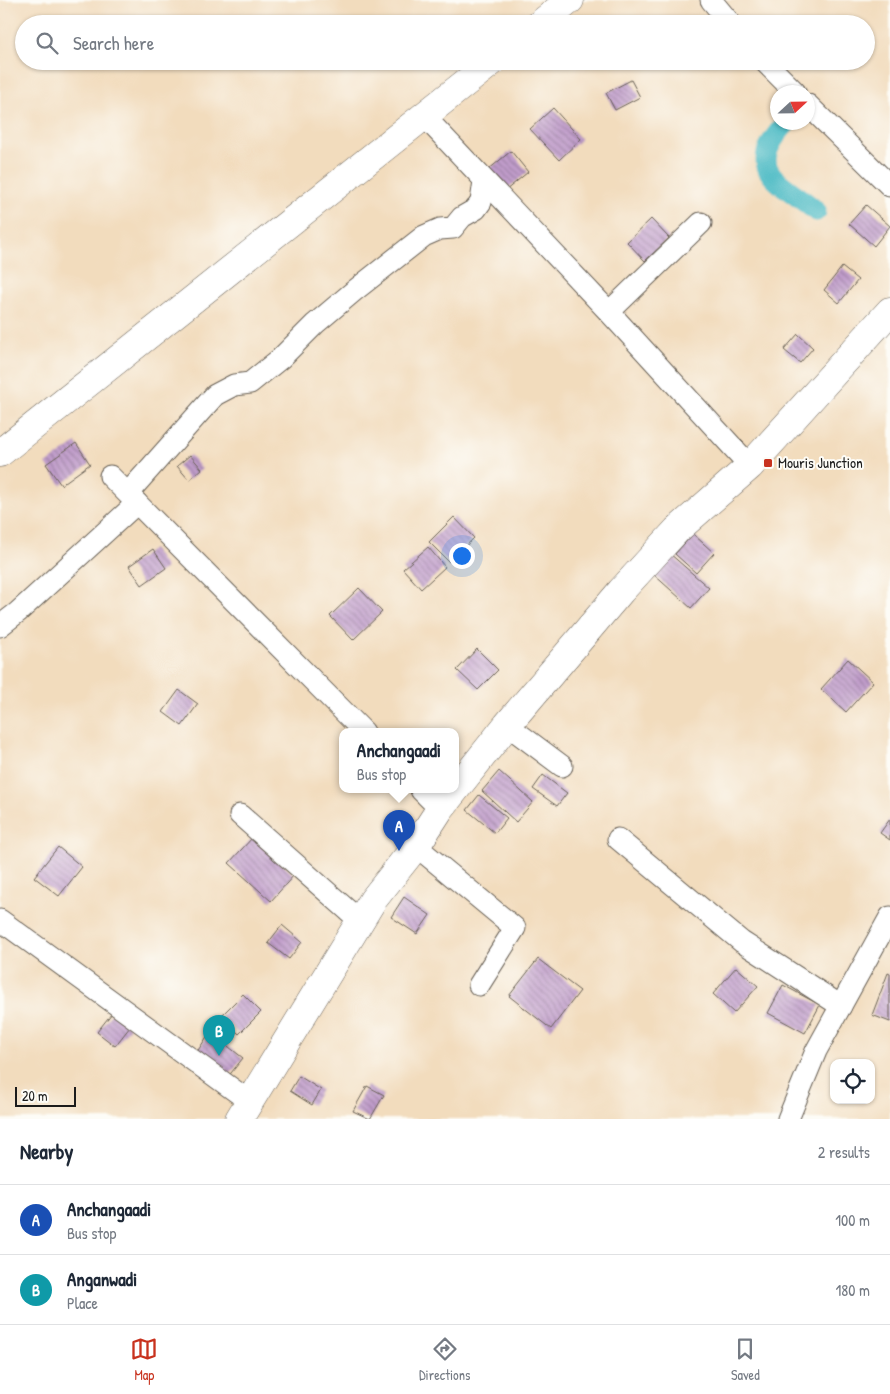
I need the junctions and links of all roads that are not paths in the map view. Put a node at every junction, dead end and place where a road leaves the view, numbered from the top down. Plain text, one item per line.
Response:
1 (570, 0) edge
2 (711, 0) edge
3 (551, 15) edge
4 (724, 15) edge
5 (482, 70) edge
6 (773, 70) edge
7 (788, 85) edge
8 (815, 112) edge
9 (424, 116) junction
10 (484, 181) junction
11 (890, 186) edge
12 (701, 223) dead end
13 (890, 311) edge
14 (609, 312) junction
15 (0, 453) edge
16 (750, 466) junction
17 (110, 476) dead end
18 (132, 498) junction
19 (0, 626) edge
20 (507, 726) junction
21 (360, 728) edge
22 (562, 766) dead end
23 (459, 785) edge
24 (424, 793) edge
25 (453, 793) edge
26 (440, 809) junction
27 (240, 815) dead end
28 (618, 839) dead end
29 (416, 846) junction
30 (890, 916) edge
31 (360, 921) junction
32 (2, 925) edge
33 (479, 985) dead end
34 (841, 1006) junction
35 (244, 1110) edge
36 (788, 1119) edge

1 - 3 main road
2 - 4 street
5 - 9 main road
6 - 7 street
8 - 11 street
9 - 10 street
9 - 15 main road
10 - 14 street
10 - 18 street
12 - 14 street
13 - 16 main road
14 - 16 street
16 - 20 main road
17 - 18 street
18 - 19 street
18 - 21 street
20 - 22 street
20 - 23 main road
24 - 26 street
25 - 26 main road
26 - 29 main road
27 - 31 street
28 - 34 street
29 - 31 main road
29 - 33 street
30 - 34 street
31 - 35 main road
32 - 35 street
34 - 36 street

